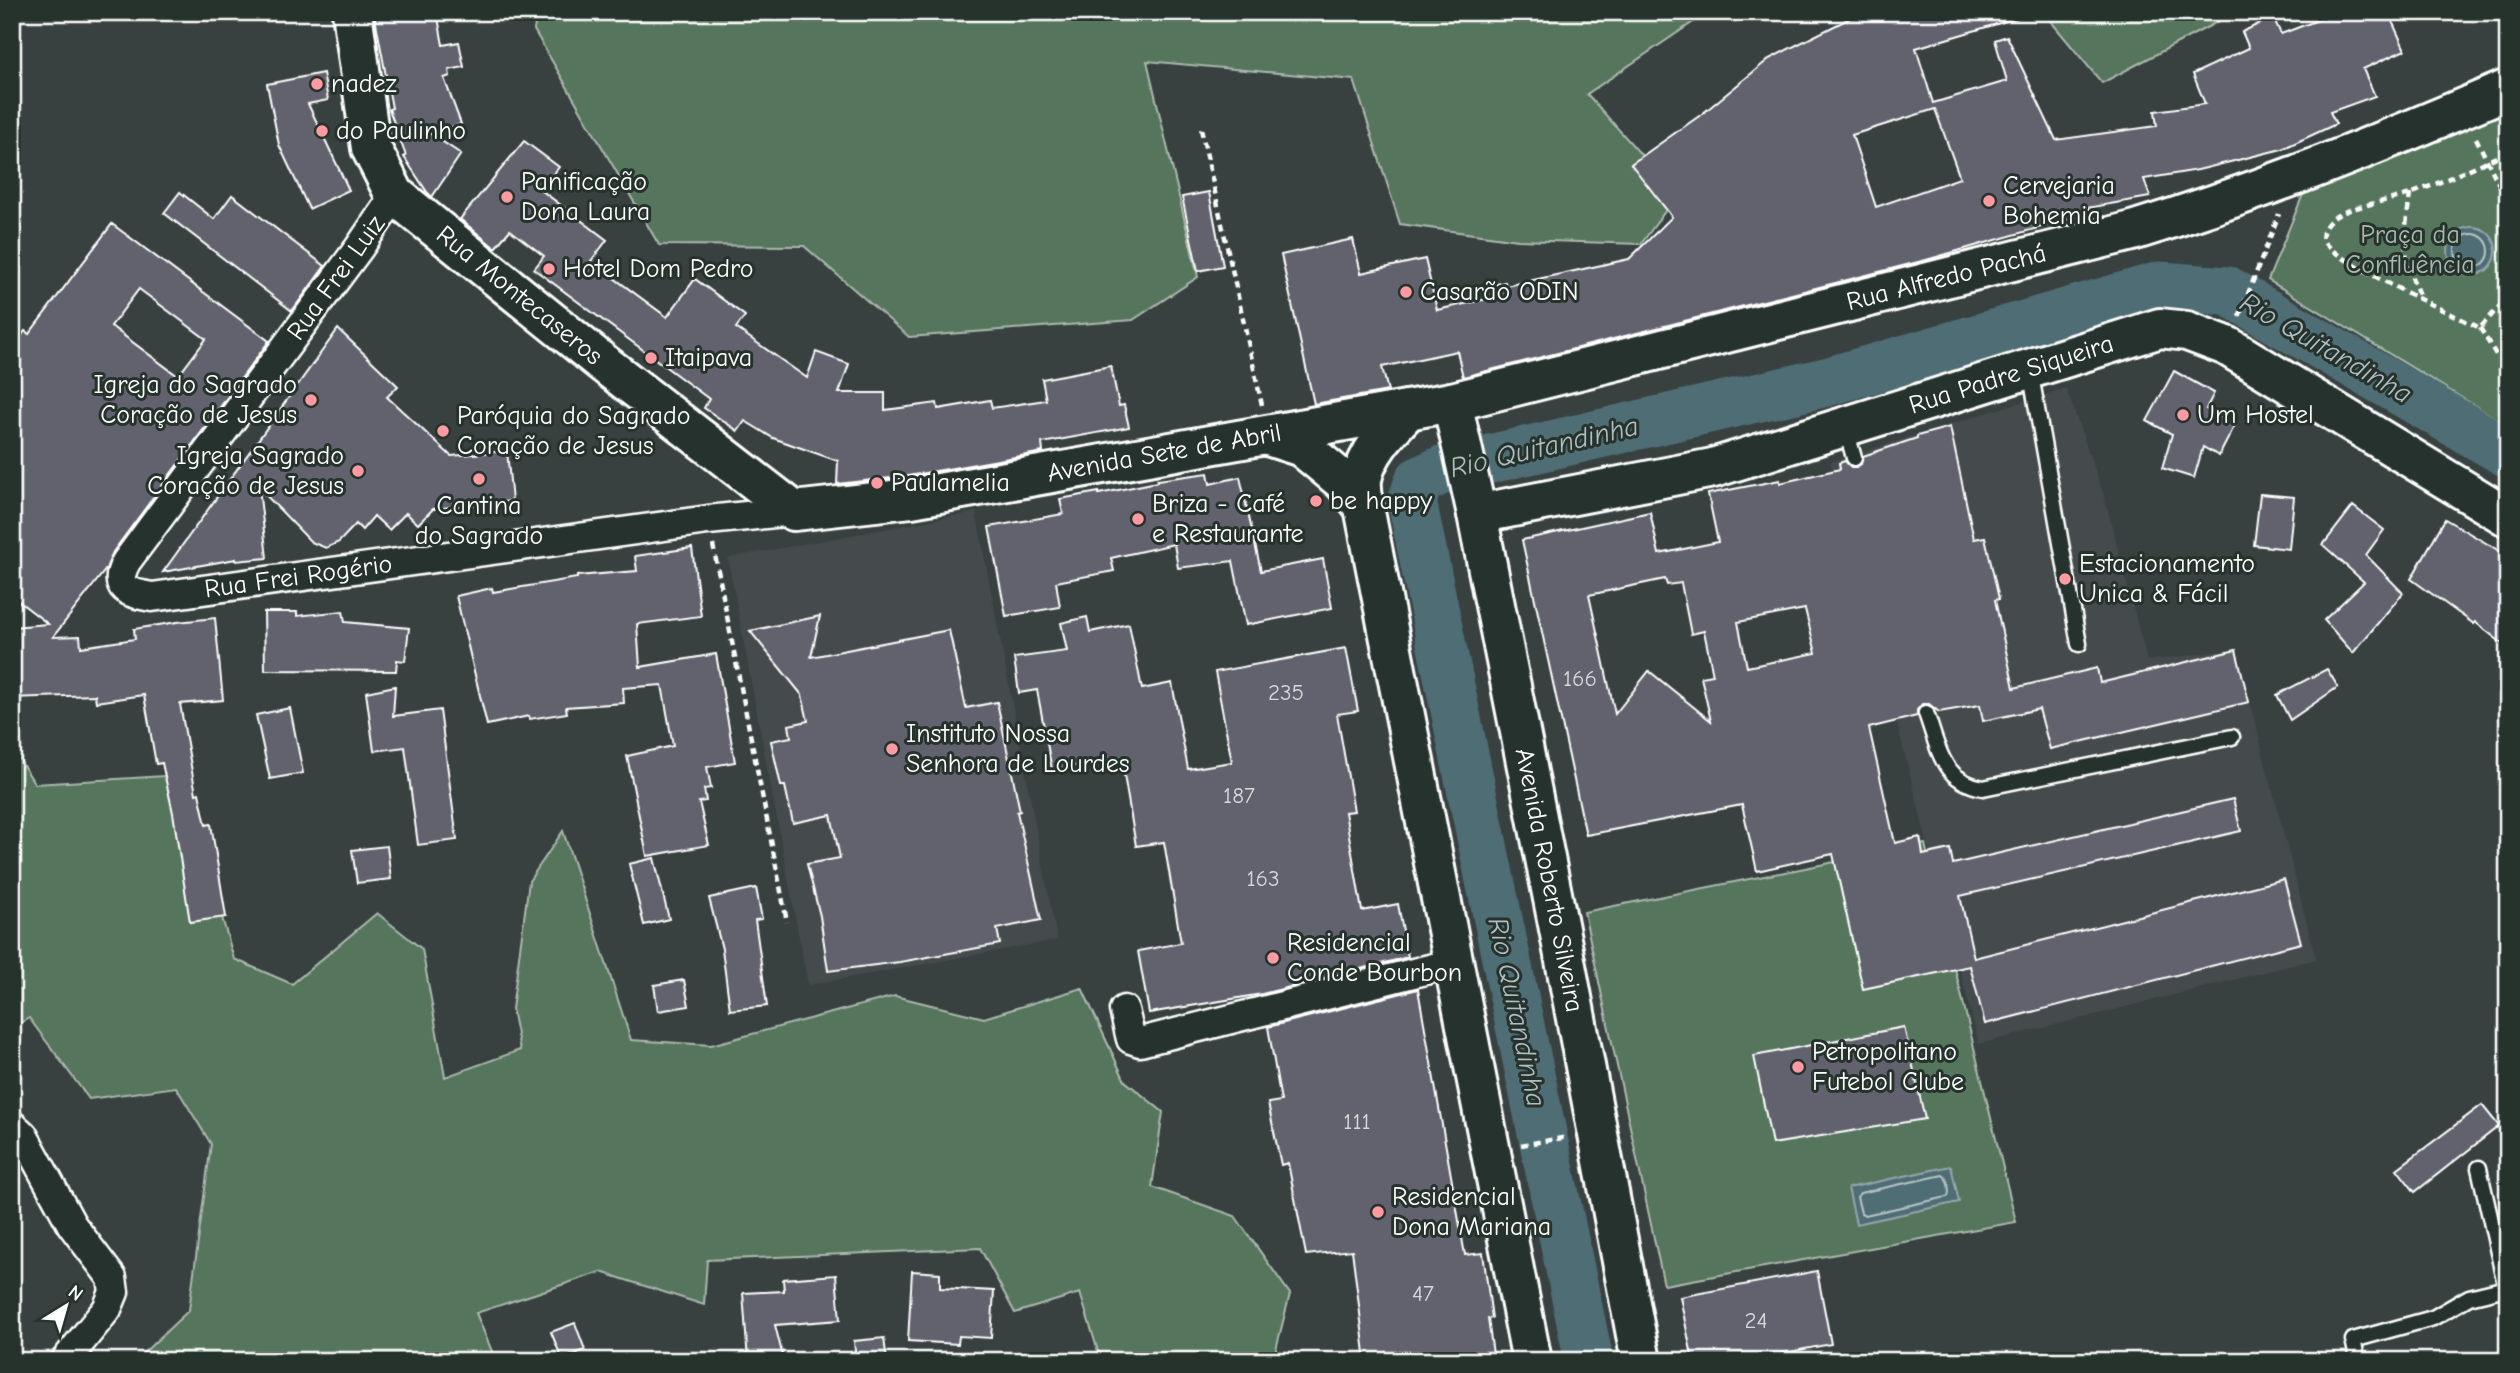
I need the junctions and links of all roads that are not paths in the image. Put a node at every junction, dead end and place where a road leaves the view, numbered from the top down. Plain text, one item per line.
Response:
1 (352, 12) edge
2 (2508, 89) edge
3 (395, 195) junction
4 (2030, 368) junction
5 (1408, 410) junction
6 (1454, 416) junction
7 (1268, 436) junction
8 (1364, 507) junction
9 (1476, 509) junction
10 (794, 510) junction
11 (2508, 517) edge
12 (126, 562) joint
13 (2079, 644) dead end
14 (1926, 713) dead end
15 (2232, 737) dead end
16 (1453, 962) junction
17 (1124, 1010) dead end
18 (12, 1125) edge
19 (2479, 1168) dead end
20 (65, 1361) edge
21 (1532, 1361) edge
22 (1641, 1361) edge
23 (2358, 1361) edge

1 - 3 main road, Rua Montecaseros
2 - 6 main road, Rua Alfredo Pachá
3 - 10 main road, Rua Montecaseros
3 - 12 street, Rua Frei Luiz
4 - 9 main road, Rua Padre Siqueira
4 - 11 main road, Rua Padre Siqueira
4 - 13 lane
5 - 6 main road, Avenida Sete de Abril
5 - 7 main road, Avenida Sete de Abril
5 - 8 main road
6 - 9 main road, Avenida Roberto Silveira
7 - 8 main road
7 - 10 main road, Avenida Sete de Abril
8 - 16 main road
9 - 22 main road, Avenida Roberto Silveira
10 - 12 street, Rua Frei Rogério
14 - 15 lane
16 - 17 street
16 - 21 main road
18 - 20 street
19 - 23 lane

